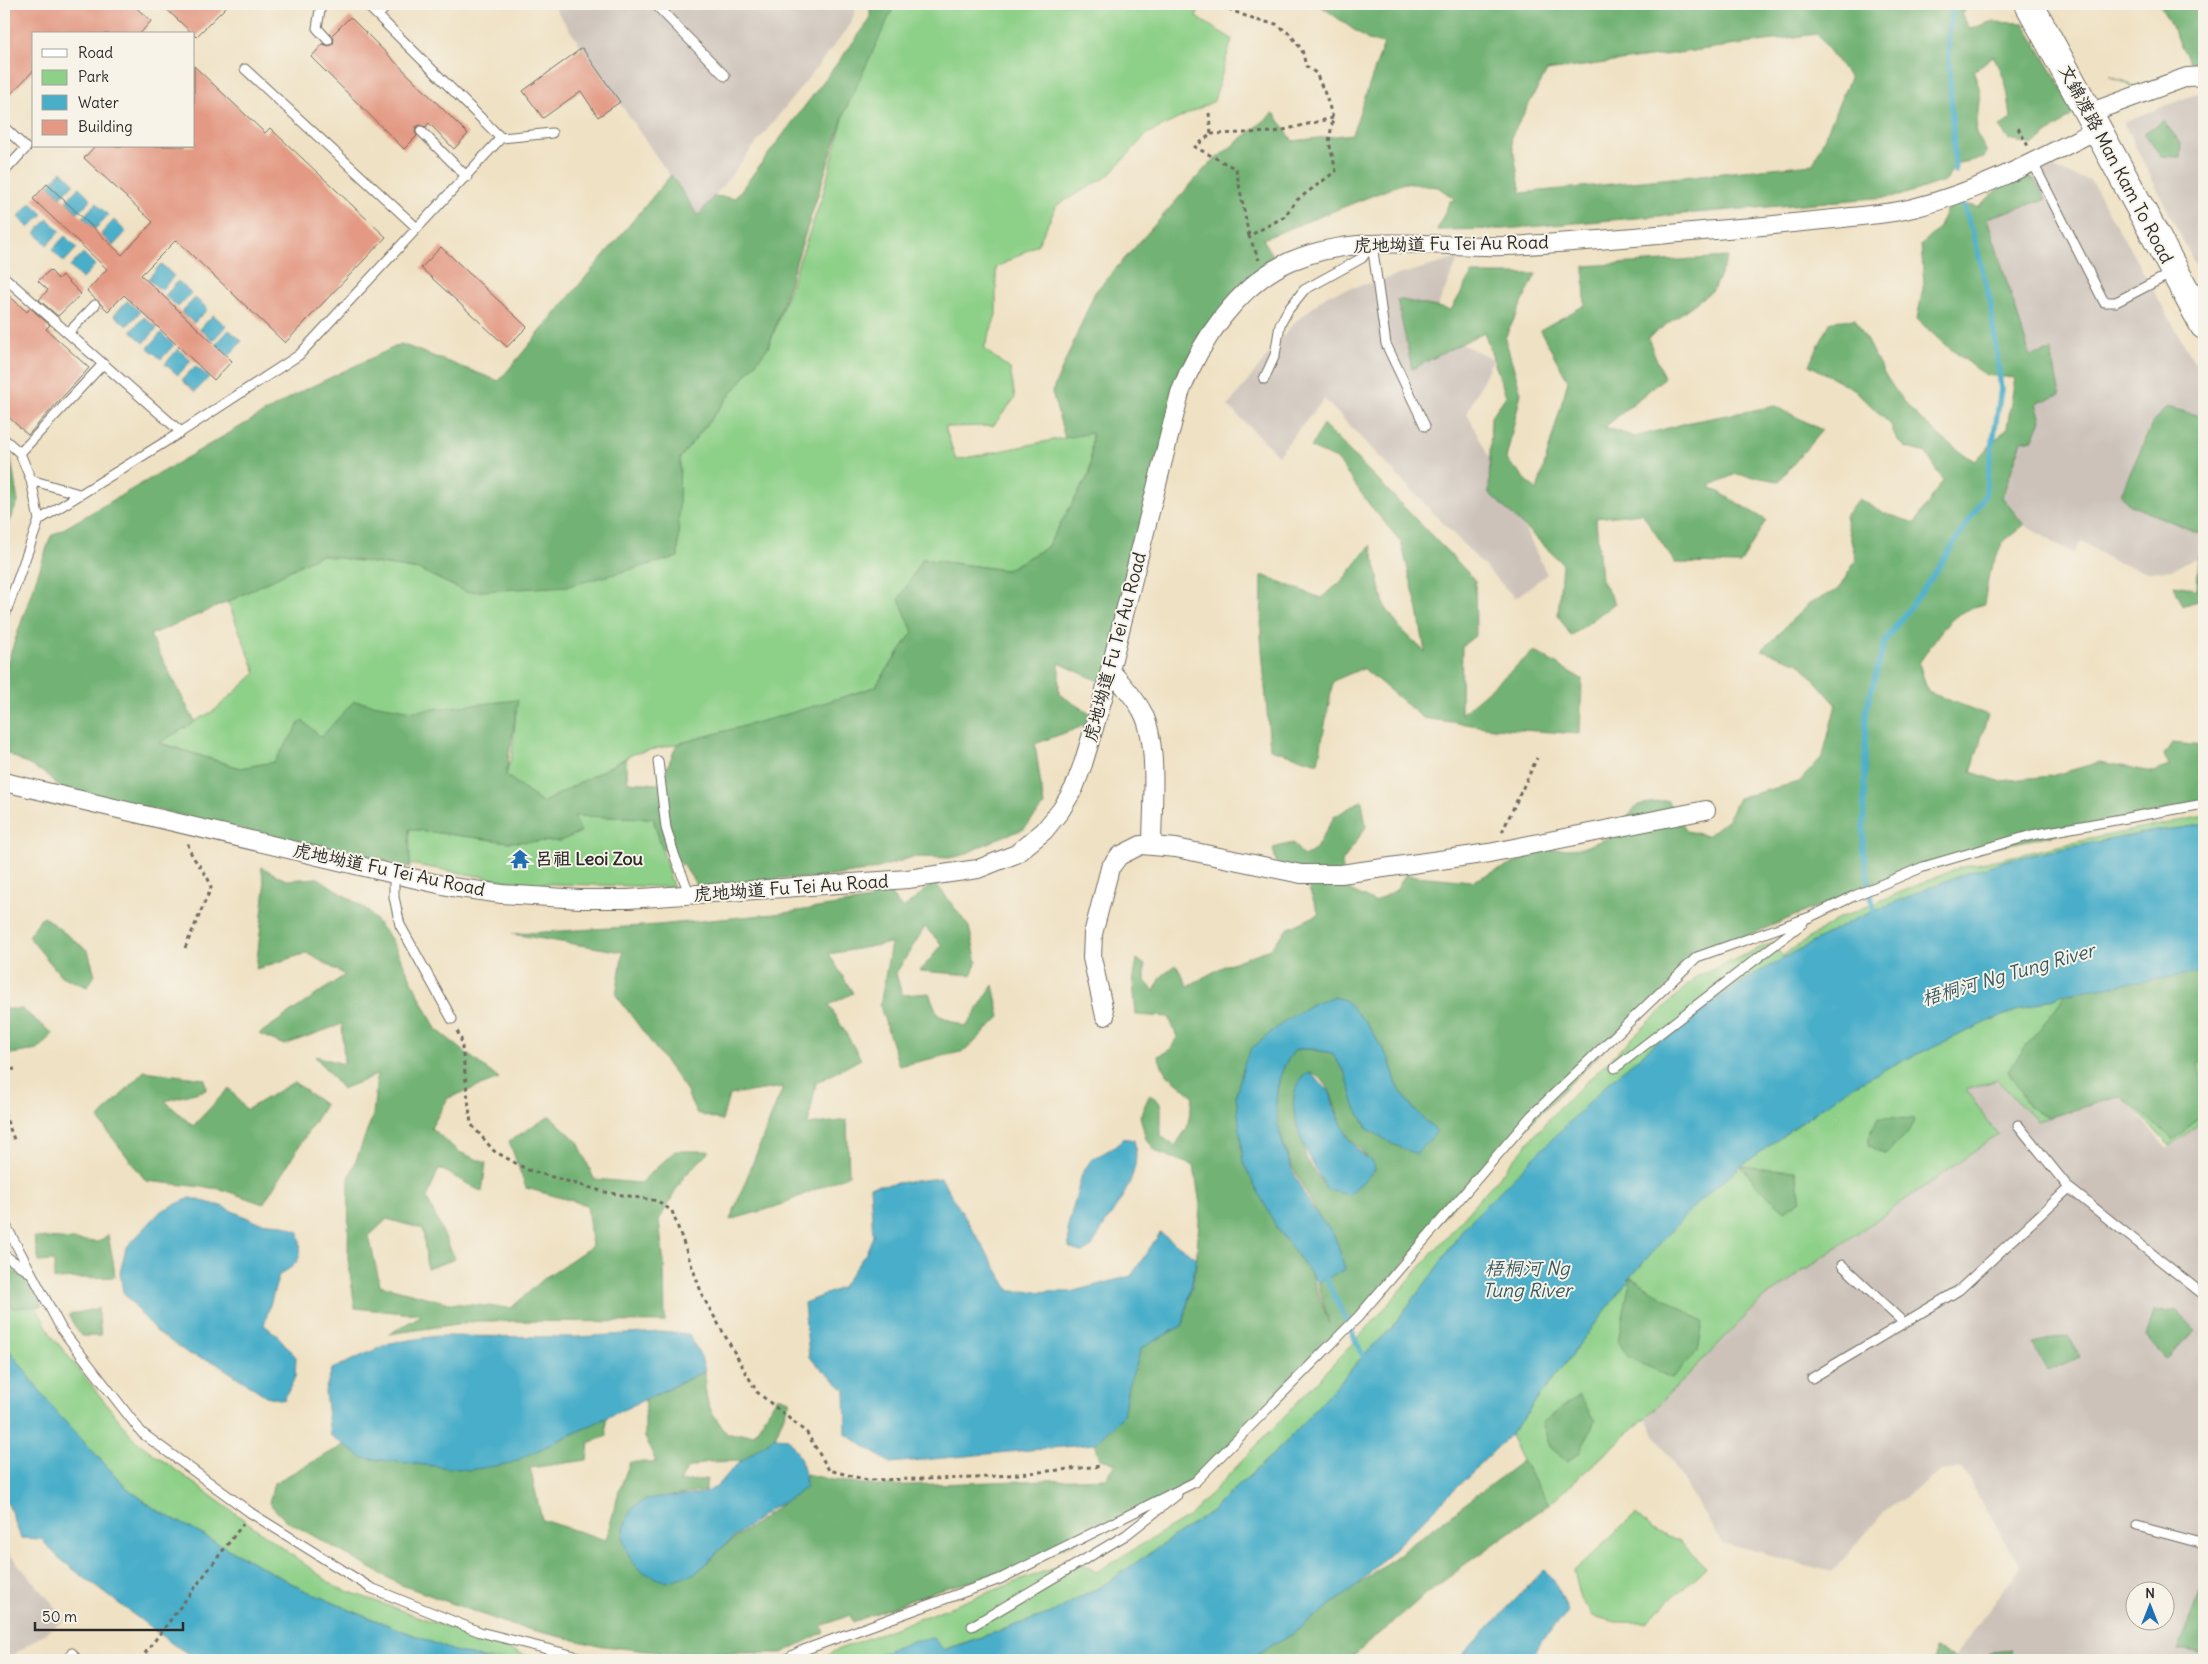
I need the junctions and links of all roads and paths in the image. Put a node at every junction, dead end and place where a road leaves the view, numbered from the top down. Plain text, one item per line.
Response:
1 (321, 4) edge
2 (366, 4) edge
3 (389, 4) edge
4 (655, 4) edge
5 (1222, 4) edge
6 (2029, 4) edge
7 (378, 15) junction
8 (328, 40) dead end
9 (245, 69) dead end
10 (725, 76) dead end
11 (2204, 76) edge
12 (1209, 113) dead end
13 (1333, 118) junction
14 (2093, 121) junction
15 (4, 128) edge
16 (421, 131) dead end
17 (552, 132) dead end
18 (1211, 134) junction
19 (501, 138) junction
20 (2033, 163) junction
21 (4, 172) edge
22 (467, 177) junction
23 (417, 228) junction
24 (1249, 236) junction
25 (1372, 244) junction
26 (2174, 272) junction
27 (1266, 276) junction
28 (4, 277) edge
29 (95, 305) dead end
30 (2204, 325) edge
31 (68, 333) junction
32 (104, 364) junction
33 (1264, 379) dead end
34 (1425, 426) dead end
35 (181, 432) junction
36 (4, 439) edge
37 (20, 454) junction
38 (31, 480) junction
39 (80, 494) junction
40 (39, 520) junction
41 (4, 618) edge
42 (1110, 670) junction
43 (1537, 758) dead end
44 (658, 761) dead end
45 (4, 782) edge
46 (2204, 804) edge
47 (1706, 810) dead end
48 (187, 840) dead end
49 (1152, 846) junction
50 (1489, 853) junction
51 (394, 874) junction
52 (690, 895) junction
53 (1810, 917) junction
54 (185, 948) dead end
55 (1105, 1016) dead end
56 (452, 1019) joint
57 (1615, 1068) dead end
58 (15, 1069) dead end
59 (4, 1071) edge
60 (4, 1113) edge
61 (2018, 1125) dead end
62 (15, 1142) dead end
63 (2069, 1188) junction
64 (4, 1222) edge
65 (4, 1254) edge
66 (1842, 1265) dead end
67 (31, 1273) junction
68 (2204, 1295) edge
69 (1904, 1322) junction
70 (1812, 1378) dead end
71 (1102, 1466) dead end
72 (1191, 1484) junction
73 (248, 1517) dead end
74 (2137, 1526) dead end
75 (2204, 1544) edge
76 (972, 1626) dead end
77 (140, 1660) edge
78 (591, 1660) edge
79 (784, 1660) edge

1 - 8 lane
2 - 7 lane
3 - 7 lane
4 - 10 lane
5 - 13 path
6 - 14 main road, 文錦渡路 Man Kam To Road
7 - 19 lane
9 - 23 lane
11 - 14 street, 虎地坳道 Fu Tei Au Road
12 - 18 path
13 - 18 path
13 - 24 path
14 - 20 street, 虎地坳道 Fu Tei Au Road
14 - 26 main road, 文錦渡路 Man Kam To Road
15 - 21 lane
16 - 22 lane
17 - 19 lane
18 - 24 path
19 - 22 lane
20 - 25 street, 虎地坳道 Fu Tei Au Road
20 - 26 lane
22 - 23 lane
23 - 35 lane
24 - 27 path
25 - 27 street, 虎地坳道 Fu Tei Au Road
25 - 33 lane
25 - 34 lane
26 - 30 main road, 文錦渡路 Man Kam To Road
27 - 42 street, 虎地坳道 Fu Tei Au Road
28 - 31 lane
29 - 31 lane
31 - 32 lane
32 - 35 lane
32 - 37 lane
35 - 39 lane
36 - 37 lane
37 - 38 lane
38 - 39 lane
38 - 40 lane
39 - 40 lane
40 - 41 lane
42 - 49 street
42 - 52 street, 虎地坳道 Fu Tei Au Road
43 - 50 path
44 - 52 lane
45 - 51 street, 虎地坳道 Fu Tei Au Road
46 - 53 lane
47 - 50 street
48 - 54 path
49 - 50 street
49 - 55 street
51 - 52 street, 虎地坳道 Fu Tei Au Road
51 - 56 lane
53 - 57 lane
53 - 72 lane
56 - 71 path
58 - 59 path
60 - 62 path
61 - 63 lane
63 - 68 lane
63 - 69 lane
64 - 67 lane
65 - 67 lane
66 - 69 lane
67 - 78 lane
69 - 70 lane
72 - 76 lane
72 - 79 lane
73 - 77 path
74 - 75 lane

